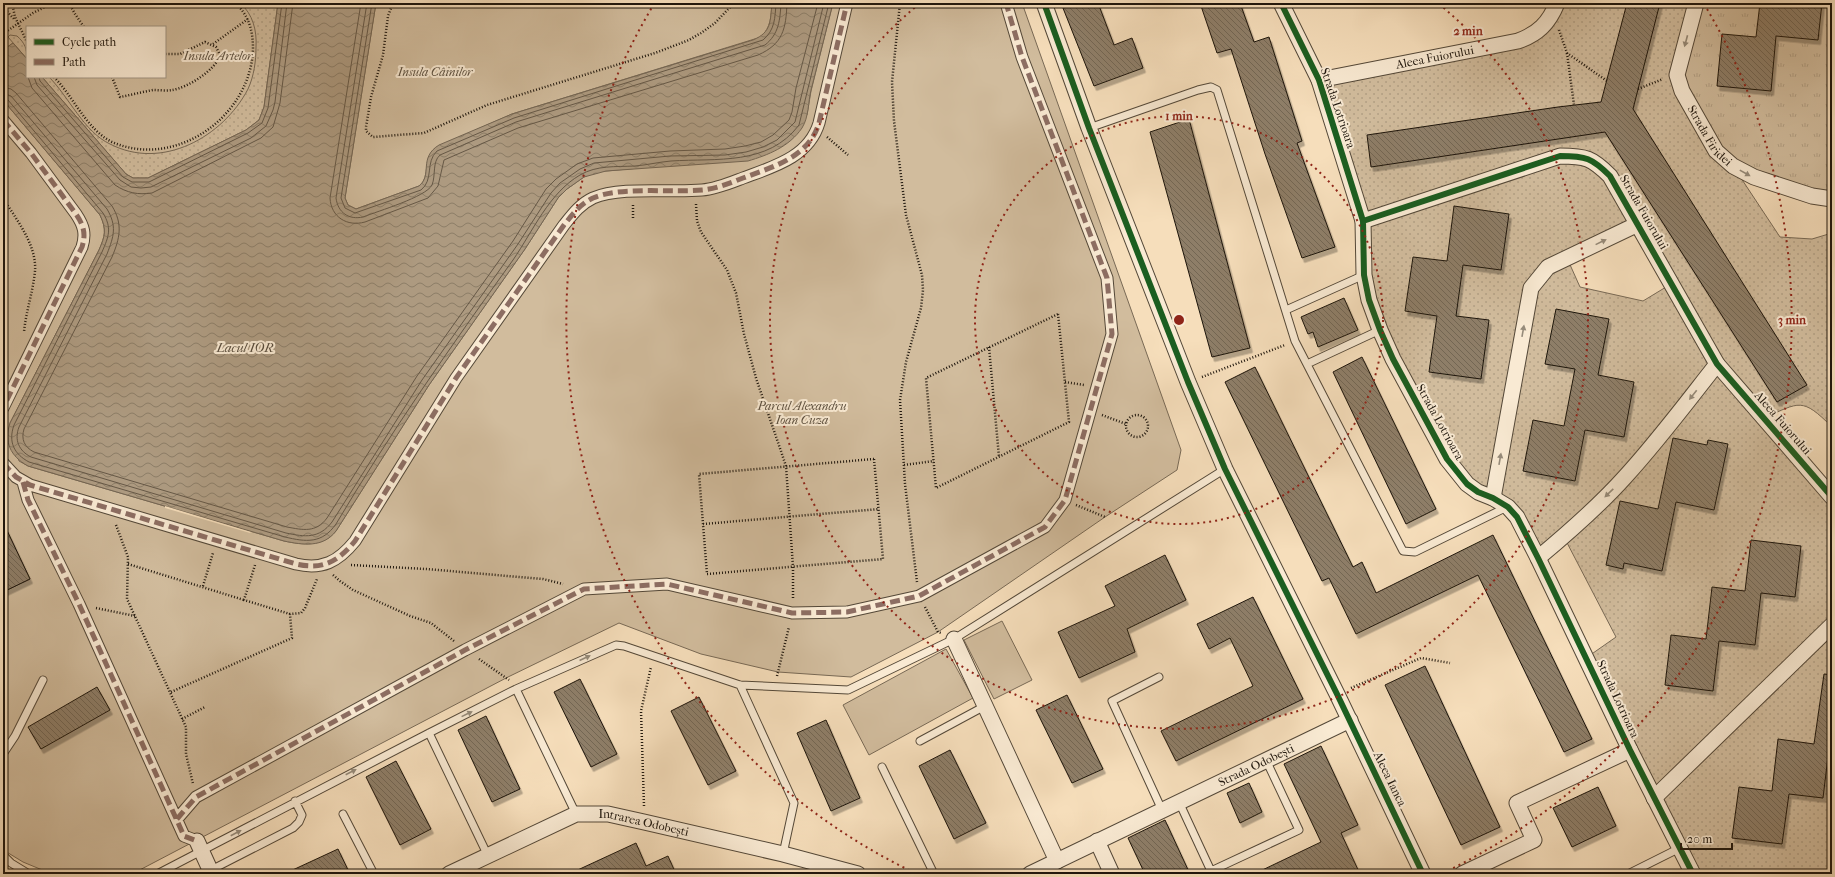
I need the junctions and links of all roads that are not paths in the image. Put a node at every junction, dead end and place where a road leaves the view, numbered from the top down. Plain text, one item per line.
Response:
1 (847, 3) edge
2 (1006, 3) edge
3 (1044, 3) edge
4 (1281, 3) edge
5 (1696, 3) edge
6 (1555, 8) edge
7 (1319, 80) junction
8 (3, 120) edge
9 (1089, 128) junction
10 (1832, 199) edge
11 (1363, 221) junction
12 (1638, 224) junction
13 (1364, 275) junction
14 (1286, 310) junction
15 (1380, 330) junction
16 (1307, 364) junction
17 (1717, 364) junction
18 (3, 408) edge
19 (3, 463) edge
20 (1225, 469) junction
21 (23, 482) junction
22 (1832, 497) edge
23 (1493, 498) junction
24 (1508, 507) junction
25 (1538, 558) junction
26 (1832, 625) edge
27 (954, 639) junction
28 (1159, 677) dead end
29 (43, 680) dead end
30 (740, 685) junction
31 (516, 689) junction
32 (985, 706) junction
33 (1350, 720) junction
34 (429, 733) junction
35 (920, 741) dead end
36 (1630, 750) junction
37 (3, 754) edge
38 (1266, 760) junction
39 (882, 767) dead end
40 (1654, 798) junction
41 (295, 801) junction
42 (1179, 802) junction
43 (1162, 810) junction
44 (343, 814) dead end
45 (576, 814) junction
46 (177, 819) junction
47 (1097, 841) junction
48 (199, 846) junction
49 (1680, 848) junction
50 (783, 854) junction
51 (3, 855) edge
52 (488, 856) junction
53 (1057, 861) junction
54 (209, 873) edge
55 (852, 873) edge
56 (29, 874) edge
57 (158, 874) edge
58 (374, 874) edge
59 (449, 874) edge
60 (934, 874) edge
61 (1030, 874) edge
62 (1112, 874) edge
63 (1423, 874) edge
64 (1462, 874) edge
65 (1628, 874) edge
66 (1693, 874) edge

1 - 21 street
2 - 46 street
3 - 9 street
4 - 7 street, Strada Lotrioara
5 -> 10 street, Strada Firidei
6 - 7 street, Aleea Fuiorului
7 - 11 street, Strada Lotrioara
8 - 18 street
9 - 14 lane
9 - 20 street
11 - 12 street, Strada Fuiorului
11 - 13 street, Strada Lotrioara
12 - 17 street, Strada Fuiorului
23 -> 12 street
13 - 14 lane
13 - 15 street, Strada Lotrioara
14 - 16 lane
15 - 16 lane
15 - 23 street, Strada Lotrioara
16 - 24 lane
17 - 22 street, Aleea Fuiorului
17 -> 25 street
19 - 21 street
20 - 27 lane
20 - 33 street, Aleea Ianca
21 - 46 street
23 - 24 street, Strada Lotrioara
24 - 25 street, Strada Lotrioara
25 - 36 street, Strada Lotrioara
26 - 40 street
27 - 30 lane
27 - 32 street
28 - 43 lane
29 - 37 lane
31 -> 30 lane
30 - 50 lane
34 -> 31 lane
31 - 45 lane
32 - 35 lane
32 - 53 street
33 - 38 street, Strada Odobești
33 - 63 street, Aleea Ianca
41 -> 34 lane
34 - 52 lane
36 - 40 street, Strada Lotrioara
36 - 64 street
38 - 42 street, Strada Odobești
38 - 42 lane
39 - 60 lane
40 - 49 street, Strada Lotrioara
48 -> 41 lane
41 - 54 lane
42 - 43 street, Strada Odobești
43 - 47 street, Strada Odobești
44 - 58 lane
45 - 50 street, Intrarea Odobești
45 - 52 street, Intrarea Odobești
46 - 48 street
47 - 53 street, Strada Odobești
47 - 62 street
48 - 54 street
48 - 57 lane
49 - 65 lane
49 - 66 street, Strada Lotrioara
50 - 55 street, Intrarea Odobești
51 - 56 lane
52 - 59 street, Intrarea Odobești
53 - 61 street, Strada Odobești

